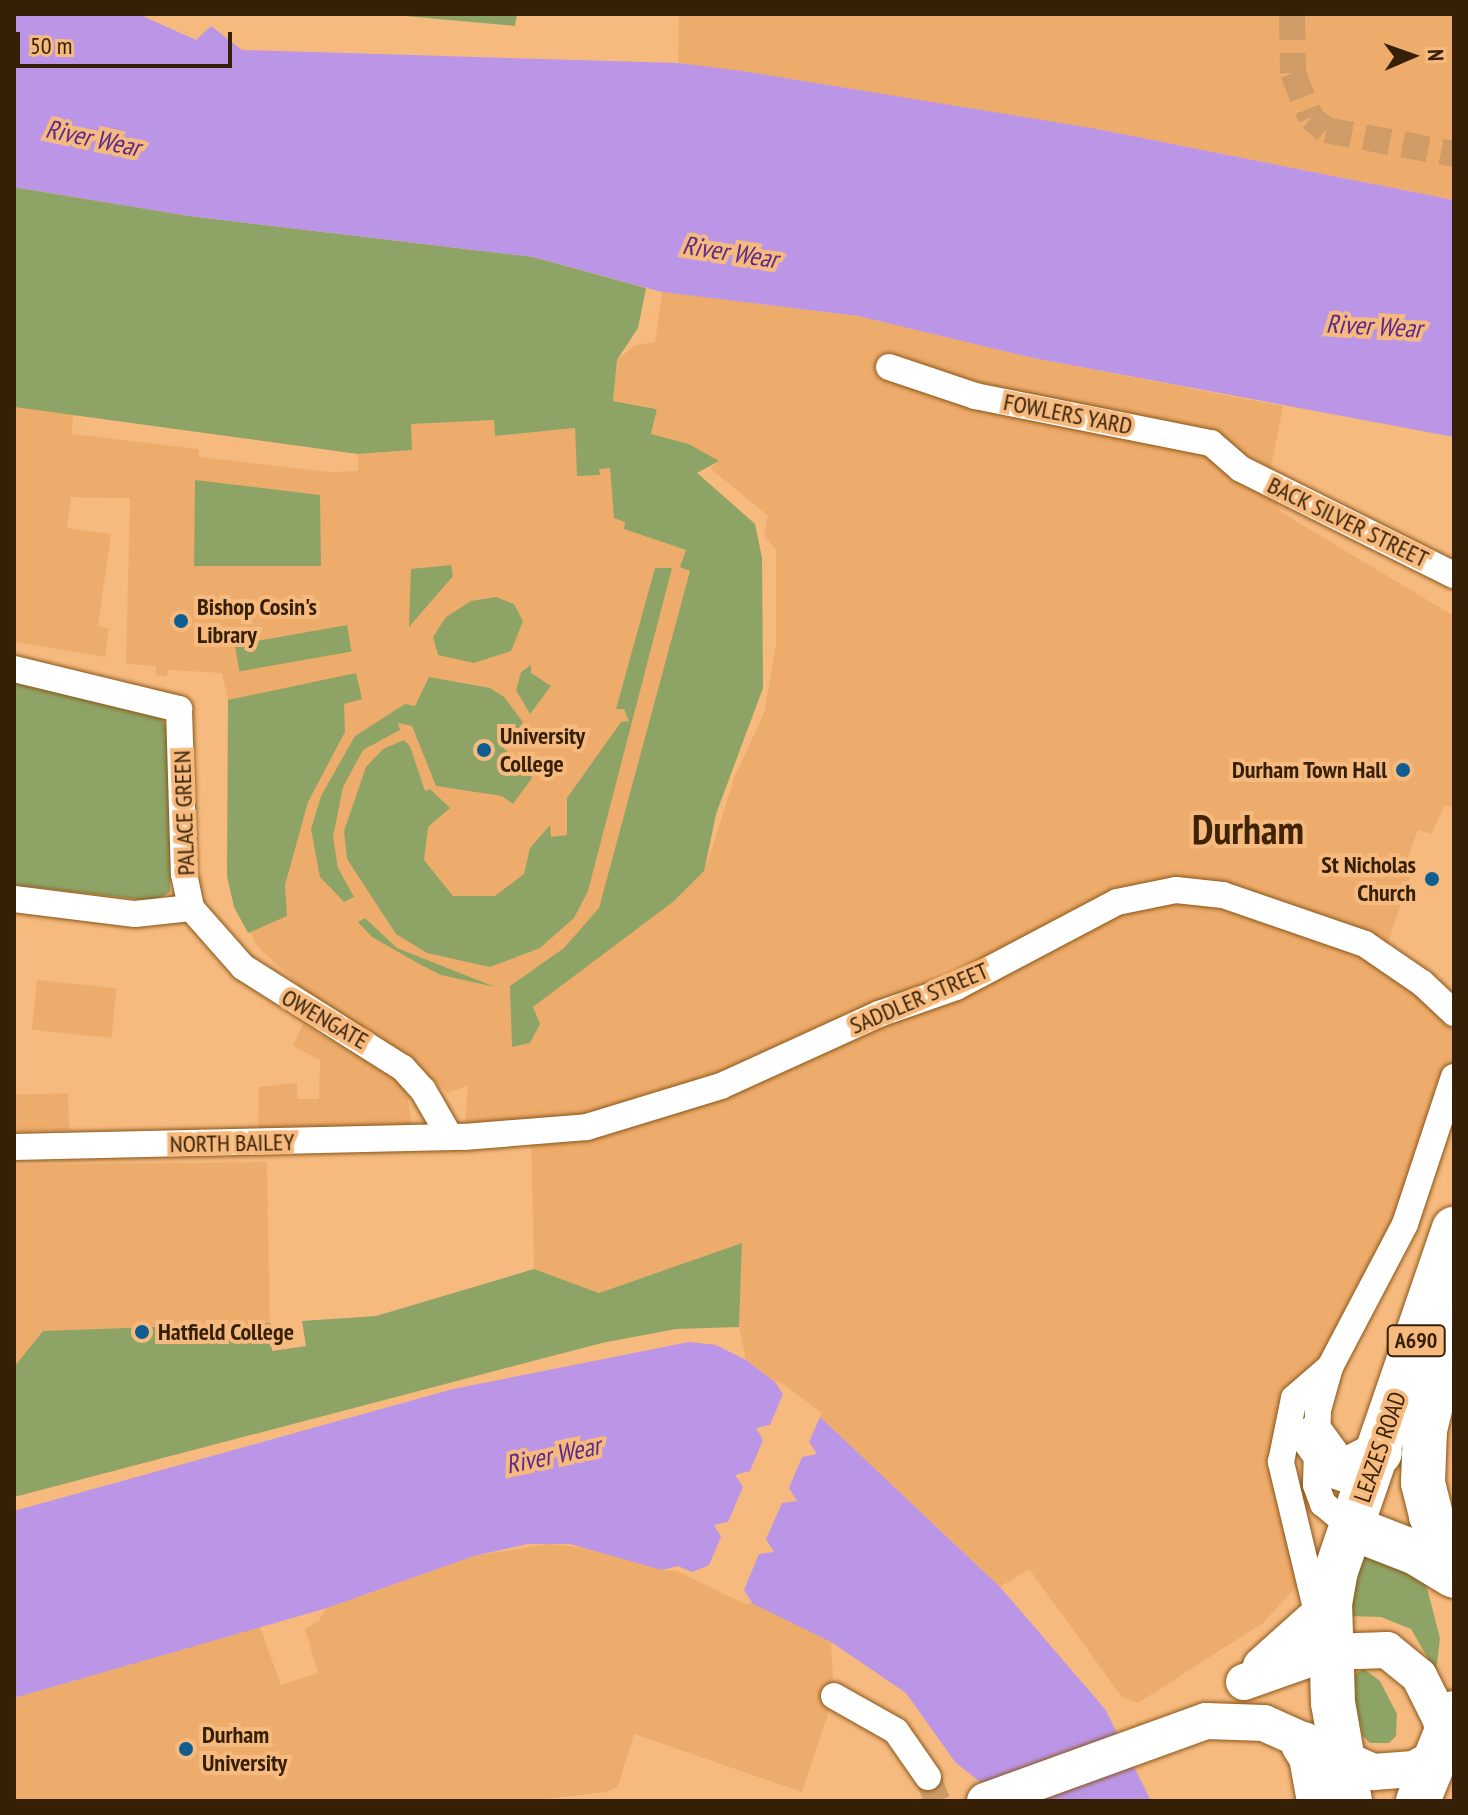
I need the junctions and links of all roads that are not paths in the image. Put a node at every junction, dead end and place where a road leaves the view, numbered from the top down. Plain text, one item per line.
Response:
1 (889, 367) dead end
2 (1241, 469) joint
3 (1454, 575) edge
4 (14, 669) edge
5 (14, 899) edge
6 (191, 908) junction
7 (1454, 1013) edge
8 (1454, 1077) edge
9 (450, 1137) junction
10 (14, 1147) edge
11 (1454, 1229) edge
12 (1454, 1311) edge
13 (1330, 1367) junction
14 (1314, 1438) junction
15 (1380, 1453) junction
16 (1352, 1528) junction
17 (1454, 1566) edge
18 (1454, 1576) edge
19 (1320, 1612) junction
20 (1244, 1682) junction
21 (834, 1696) dead end
22 (1206, 1721) junction
23 (1446, 1737) edge
24 (1303, 1744) junction
25 (928, 1777) tunnel mouth
26 (1347, 1782) edge
27 (985, 1801) edge
28 (1319, 1801) edge
29 (1418, 1801) edge

1 - 2 street, FOWLERS YARD
2 - 3 street, BACK SILVER STREET
4 - 6 street, PALACE GREEN
5 - 6 street, PALACE GREEN
6 - 9 street, OWENGATE
7 - 9 street, SADDLER STREET
8 - 13 street
9 - 10 street, NORTH BAILEY
11 - 15 highway, LEAZES ROAD / A690
12 - 17 highway, LEAZES ROAD / A690
13 - 14 street
13 - 19 street
14 - 15 highway
14 - 16 street
15 - 16 highway, LEAZES ROAD / A690
16 - 18 highway
16 - 19 highway, A690
19 - 20 street
19 - 20 street
19 - 23 street
19 - 26 highway, A690
20 - 22 street
21 - 25 street
22 - 24 street
22 - 27 street
23 - 26 street
23 - 29 highway
24 - 26 street
24 - 28 highway

